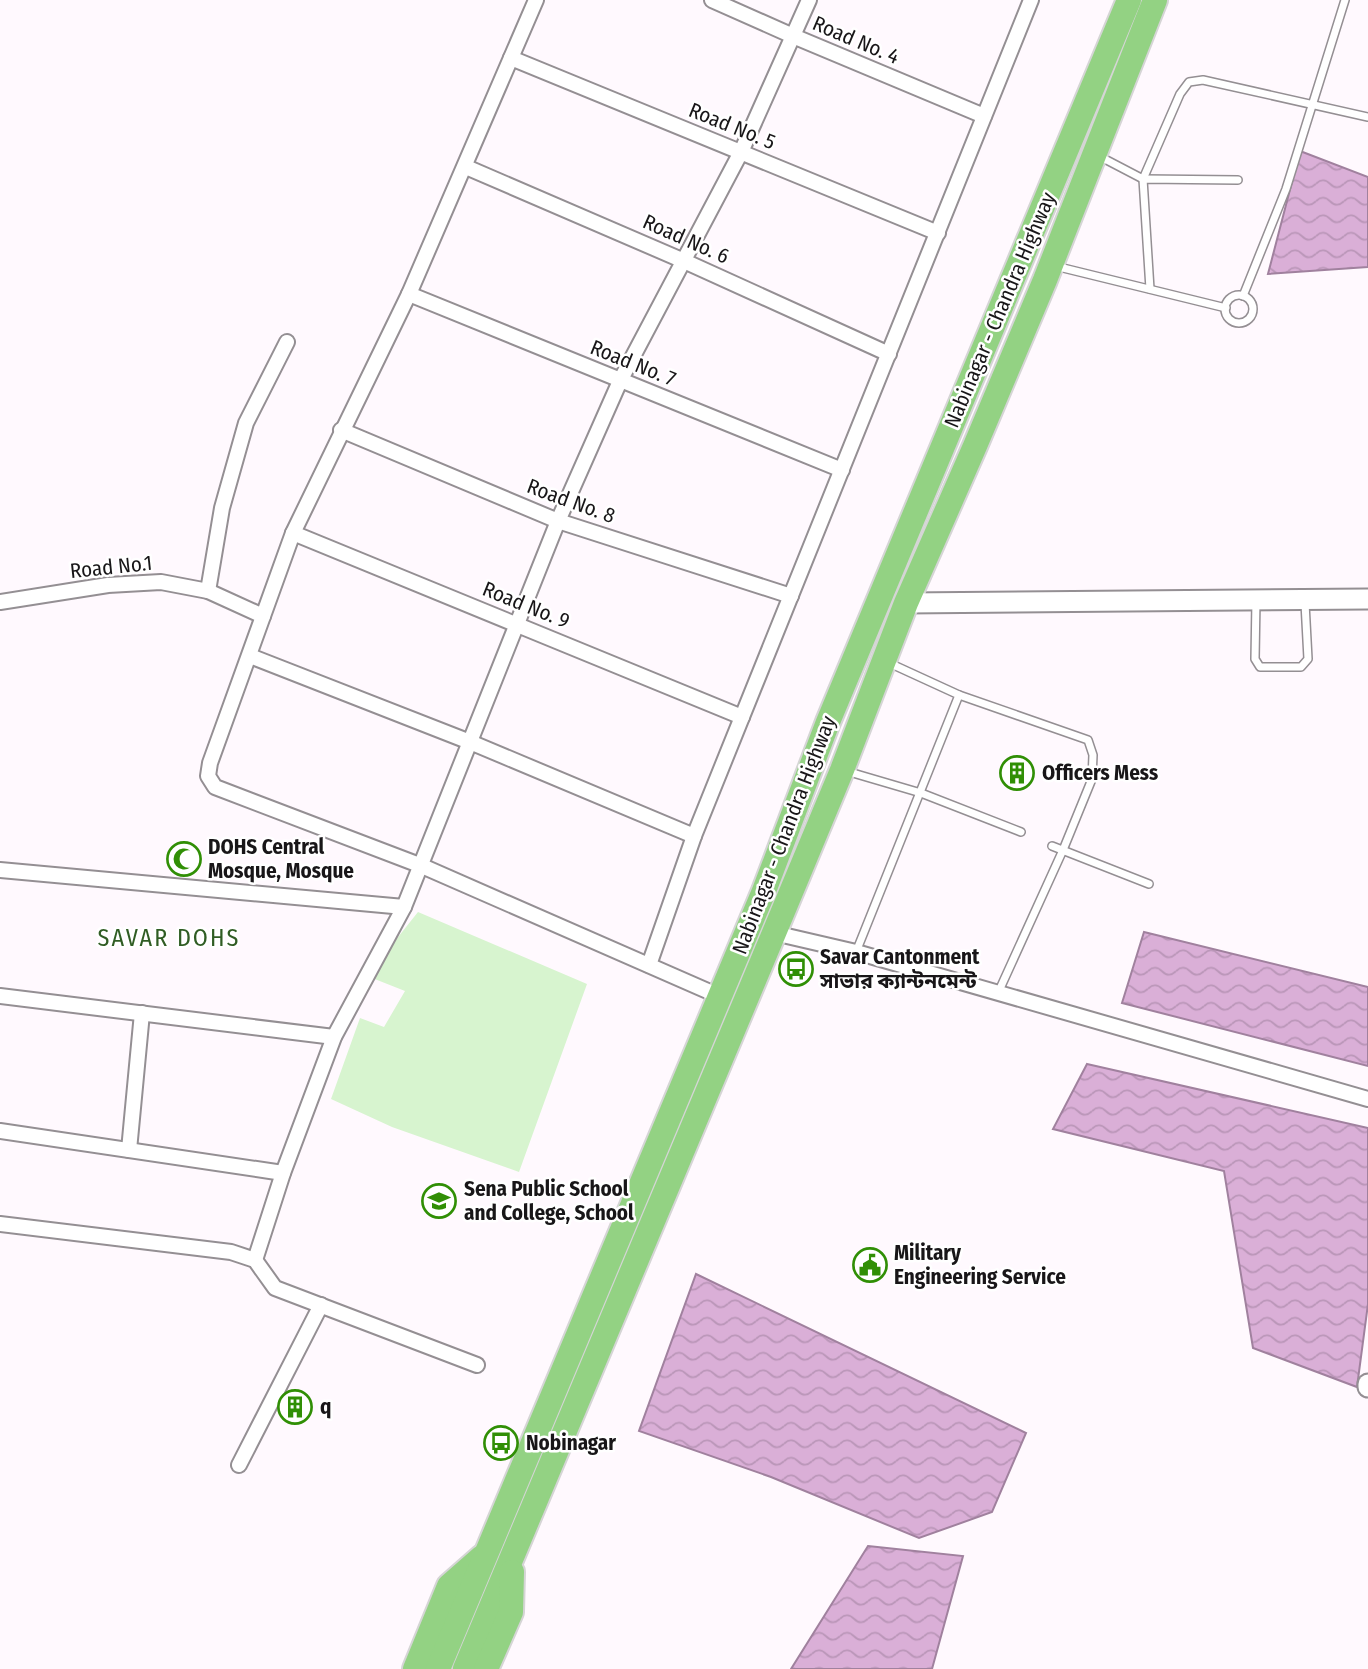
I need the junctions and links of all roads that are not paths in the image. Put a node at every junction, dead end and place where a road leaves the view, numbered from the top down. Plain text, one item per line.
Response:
1 (536, 0) edge
2 (712, 0) edge
3 (809, 0) edge
4 (1031, 0) edge
5 (1129, 0) edge
6 (1155, 0) edge
7 (1345, 0) edge
8 (793, 36) junction
9 (511, 58) junction
10 (1311, 105) junction
11 (984, 116) junction
12 (1368, 117) edge
13 (741, 152) junction
14 (1094, 154) junction
15 (466, 167) junction
16 (1143, 179) junction
17 (1238, 180) dead end
18 (937, 233) junction
19 (684, 261) junction
20 (1050, 265) junction
21 (1150, 289) junction
22 (409, 294) junction
23 (1243, 296) junction
24 (1226, 308) junction
25 (288, 342) dead end
26 (889, 354) junction
27 (621, 381) junction
28 (341, 430) junction
29 (842, 470) junction
30 (558, 521) junction
31 (293, 533) junction
32 (208, 591) junction
33 (791, 596) junction
34 (1305, 599) junction
35 (1368, 599) edge
36 (1256, 600) junction
37 (0, 602) edge
38 (906, 603) junction
39 (263, 616) junction
40 (516, 624) junction
41 (250, 656) junction
42 (885, 661) junction
43 (959, 695) junction
44 (742, 717) junction
45 (470, 742) junction
46 (842, 770) junction
47 (921, 793) junction
48 (1021, 832) dead end
49 (695, 836) junction
50 (1052, 846) dead end
51 (1063, 850) junction
52 (422, 866) junction
53 (0, 870) edge
54 (1149, 884) dead end
55 (404, 907) junction
56 (774, 933) junction
57 (856, 953) junction
58 (649, 965) junction
59 (998, 993) junction
60 (0, 996) edge
61 (719, 996) junction
62 (142, 1013) junction
63 (334, 1037) junction
64 (1368, 1099) edge
65 (0, 1131) edge
66 (129, 1150) junction
67 (283, 1173) junction
68 (0, 1224) edge
69 (255, 1260) junction
70 (321, 1305) junction
71 (477, 1366) dead end
72 (239, 1465) dead end
73 (488, 1551) junction
74 (513, 1561) junction
75 (429, 1611) dead end
76 (415, 1669) edge
77 (438, 1669) edge
78 (466, 1669) edge
79 (486, 1669) edge

1 - 9 street
2 - 8 street, Road No. 4
3 - 8 street
4 - 11 street
5 - 61 highway, Nabinagar - Chandra Highway
6 - 14 highway, Nabinagar - Chandra Highway
7 - 10 lane
8 - 11 street, Road No. 4
8 - 13 street
9 - 13 street, Road No. 5
9 - 15 street
10 - 12 lane
10 - 16 lane
10 - 23 lane
11 - 18 street
13 - 18 street, Road No. 5
13 - 19 street
14 - 16 lane
14 - 20 highway, Nabinagar - Chandra Highway
15 - 19 street, Road No. 6
15 - 22 street
16 - 17 lane
16 - 21 lane
18 - 26 street
19 - 26 street, Road No. 6
19 - 27 street
20 - 21 lane
20 - 38 highway, Nabinagar - Chandra Highway
21 - 24 lane
22 - 27 street, Road No. 7
22 - 28 street
23 - 24 lane
23 - 24 lane
25 - 32 street
26 - 29 street
27 - 29 street, Road No. 7
27 - 30 street
28 - 30 street, Road No. 8
28 - 31 street
29 - 33 street
30 - 33 street, Road No. 8
30 - 40 street
31 - 39 street
31 - 40 street, Road No. 9
32 - 37 street, Road No.1
32 - 39 street, Road No.1
33 - 44 street
34 - 35 street
34 - 36 street
34 - 36 lane
36 - 38 street
38 - 42 highway, Nabinagar - Chandra Highway
39 - 41 street
40 - 44 street, Road No. 9
40 - 45 street
41 - 45 street
41 - 52 street
42 - 43 lane
42 - 46 highway, Nabinagar - Chandra Highway
43 - 47 lane
43 - 51 lane
44 - 49 street
45 - 49 street
45 - 52 street
46 - 47 lane
46 - 56 highway, Nabinagar - Chandra Highway
47 - 48 lane
47 - 57 lane
49 - 58 street
50 - 51 lane
51 - 54 lane
51 - 59 lane
52 - 55 street
52 - 58 street
53 - 55 street
55 - 63 street
56 - 57 street
56 - 74 highway, Nabinagar - Chandra Highway
57 - 59 street
58 - 61 street
59 - 64 street
60 - 62 street
61 - 73 highway, Nabinagar - Chandra Highway
62 - 63 street
62 - 66 street
63 - 67 street
65 - 66 street
66 - 67 street
67 - 69 street
68 - 69 street
69 - 70 street
70 - 71 street
70 - 72 street
73 - 75 lane
73 - 76 highway
73 - 77 highway, Nabinagar - Chandra Highway
74 - 78 highway, Nabinagar - Chandra Highway
74 - 79 highway

